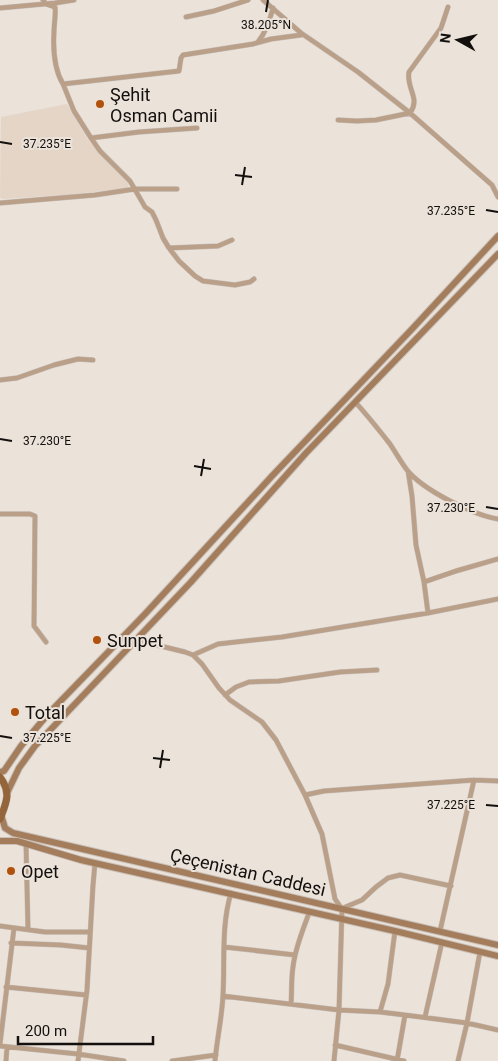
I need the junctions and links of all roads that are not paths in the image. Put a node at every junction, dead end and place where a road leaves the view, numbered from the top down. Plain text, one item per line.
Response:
1 (74, 0) edge
2 (248, 0) edge
3 (263, 0) edge
4 (45, 2) edge
5 (448, 7) dead end
6 (0, 8) edge
7 (272, 8) junction
8 (186, 17) dead end
9 (301, 33) junction
10 (257, 43) junction
11 (63, 84) junction
12 (410, 113) junction
13 (338, 120) dead end
14 (198, 128) dead end
15 (91, 138) junction
16 (135, 189) junction
17 (177, 189) dead end
18 (498, 197) edge
19 (0, 203) edge
20 (498, 236) edge
21 (232, 240) dead end
22 (169, 248) junction
23 (498, 254) edge
24 (254, 279) dead end
25 (93, 360) dead end
26 (0, 380) edge
27 (356, 403) junction
28 (408, 471) junction
29 (0, 514) edge
30 (498, 519) edge
31 (498, 559) edge
32 (424, 582) junction
33 (498, 599) edge
34 (428, 613) junction
35 (136, 640) junction
36 (46, 642) dead end
37 (193, 655) junction
38 (377, 670) dead end
39 (225, 695) junction
40 (0, 772) edge
41 (0, 778) edge
42 (474, 780) junction
43 (498, 781) edge
44 (7, 793) junction
45 (305, 795) junction
46 (1, 817) edge
47 (0, 841) edge
48 (26, 844) junction
49 (96, 863) junction
50 (450, 886) junction
51 (231, 894) junction
52 (342, 909) junction
53 (309, 913) junction
54 (342, 920) junction
55 (0, 926) edge
56 (14, 928) junction
57 (28, 929) junction
58 (440, 931) junction
59 (90, 932) junction
60 (395, 932) junction
61 (442, 942) junction
62 (11, 943) junction
63 (498, 945) edge
64 (224, 947) junction
65 (89, 948) junction
66 (480, 952) junction
67 (295, 955) junction
68 (498, 956) edge
69 (6, 988) junction
70 (86, 995) junction
71 (223, 996) junction
72 (291, 1004) junction
73 (339, 1010) junction
74 (380, 1012) junction
75 (405, 1014) junction
76 (425, 1017) junction
77 (467, 1023) junction
78 (498, 1030) edge
79 (0, 1045) edge
80 (335, 1045) junction
81 (7, 1047) junction
82 (78, 1054) junction
83 (216, 1058) edge
84 (397, 1060) edge
85 (6, 1061) edge
86 (78, 1061) edge
87 (124, 1061) edge
88 (172, 1061) edge
89 (334, 1061) edge
90 (404, 1061) edge
91 (458, 1061) edge

1 - 4 street
2 - 8 street
3 - 7 street
4 - 6 street
4 - 11 street
5 - 12 street
7 - 9 street
7 - 10 street
9 - 10 street
9 - 12 street
10 - 11 street
11 - 15 street
12 - 13 street
12 - 18 street
14 - 15 street
15 - 16 street
16 - 17 street
16 - 19 street
16 - 22 street
20 - 40 main road
21 - 22 street
22 - 24 street
23 - 27 main road
25 - 26 street
27 - 28 street
27 - 35 main road
28 - 30 street
28 - 32 street
29 - 36 street
31 - 32 street
32 - 34 street
33 - 34 street
34 - 37 street
35 - 37 street
35 - 44 main road
37 - 39 street
38 - 39 street
39 - 45 street
41 - 44 main road
42 - 43 street
42 - 45 street
42 - 50 street
44 - 46 main road
45 - 52 street
46 - 52 main road, Çeçenistan Caddesi
47 - 48 main road, Çeçenistan Caddesi
48 - 49 main road, Çeçenistan Caddesi
48 - 57 street
49 - 51 main road, Çeçenistan Caddesi
49 - 59 street
50 - 52 street
50 - 58 street
51 - 53 main road, Çeçenistan Caddesi
51 - 64 street
52 - 54 street
52 - 58 main road, Çeçenistan Caddesi
53 - 54 main road, Çeçenistan Caddesi
53 - 67 street
54 - 60 main road, Çeçenistan Caddesi
54 - 73 street
55 - 56 street
56 - 57 street
56 - 62 street
57 - 59 street
58 - 63 main road, Çeçenistan Caddesi
59 - 65 street
60 - 61 main road, Çeçenistan Caddesi
60 - 74 street
61 - 66 main road, Çeçenistan Caddesi
61 - 76 street
62 - 65 street
62 - 69 street
64 - 67 street
64 - 71 street
65 - 70 street
66 - 68 main road, Çeçenistan Caddesi
66 - 77 street
67 - 72 street
69 - 70 street
69 - 79 street
70 - 82 street
71 - 72 street
71 - 83 street
72 - 73 street
73 - 74 street
73 - 80 street
74 - 75 street
75 - 76 street
75 - 84 street
76 - 77 street
77 - 78 street
77 - 91 street
79 - 81 street
80 - 84 street
80 - 89 street
81 - 82 street
81 - 85 street
82 - 86 street
82 - 87 street
83 - 88 street
84 - 90 street

